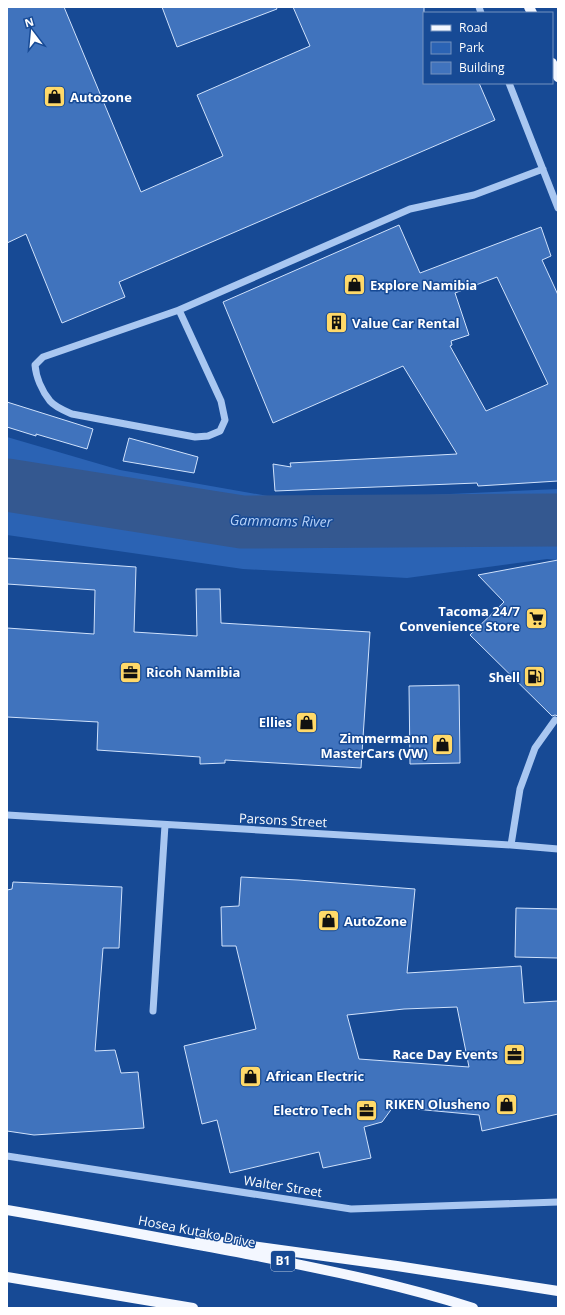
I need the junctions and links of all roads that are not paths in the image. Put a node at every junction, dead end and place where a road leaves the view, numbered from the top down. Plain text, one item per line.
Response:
1 (553, 65) edge
2 (558, 77) edge
3 (509, 84) edge
4 (543, 169) junction
5 (558, 208) edge
6 (179, 310) junction
7 (555, 720) dead end
8 (7, 815) edge
9 (165, 825) junction
10 (511, 845) junction
11 (558, 849) edge
12 (153, 1011) dead end
13 (7, 1156) edge
14 (558, 1202) edge
15 (7, 1210) edge
16 (91, 1224) junction
17 (7, 1277) edge
18 (558, 1291) edge
19 (193, 1308) edge
20 (473, 1308) edge

1 - 2 main road
3 - 4 street
4 - 5 street
4 - 6 street
6 - 6 street
7 - 10 street
8 - 9 street, Parsons Street
9 - 10 street, Parsons Street
9 - 12 street
10 - 11 street, Parsons Street
13 - 14 street, Walter Street
15 - 16 main road, Hosea Kutako Drive / B1
16 - 18 main road
16 - 20 main road, Hosea Kutako Drive / B1
17 - 19 main road

